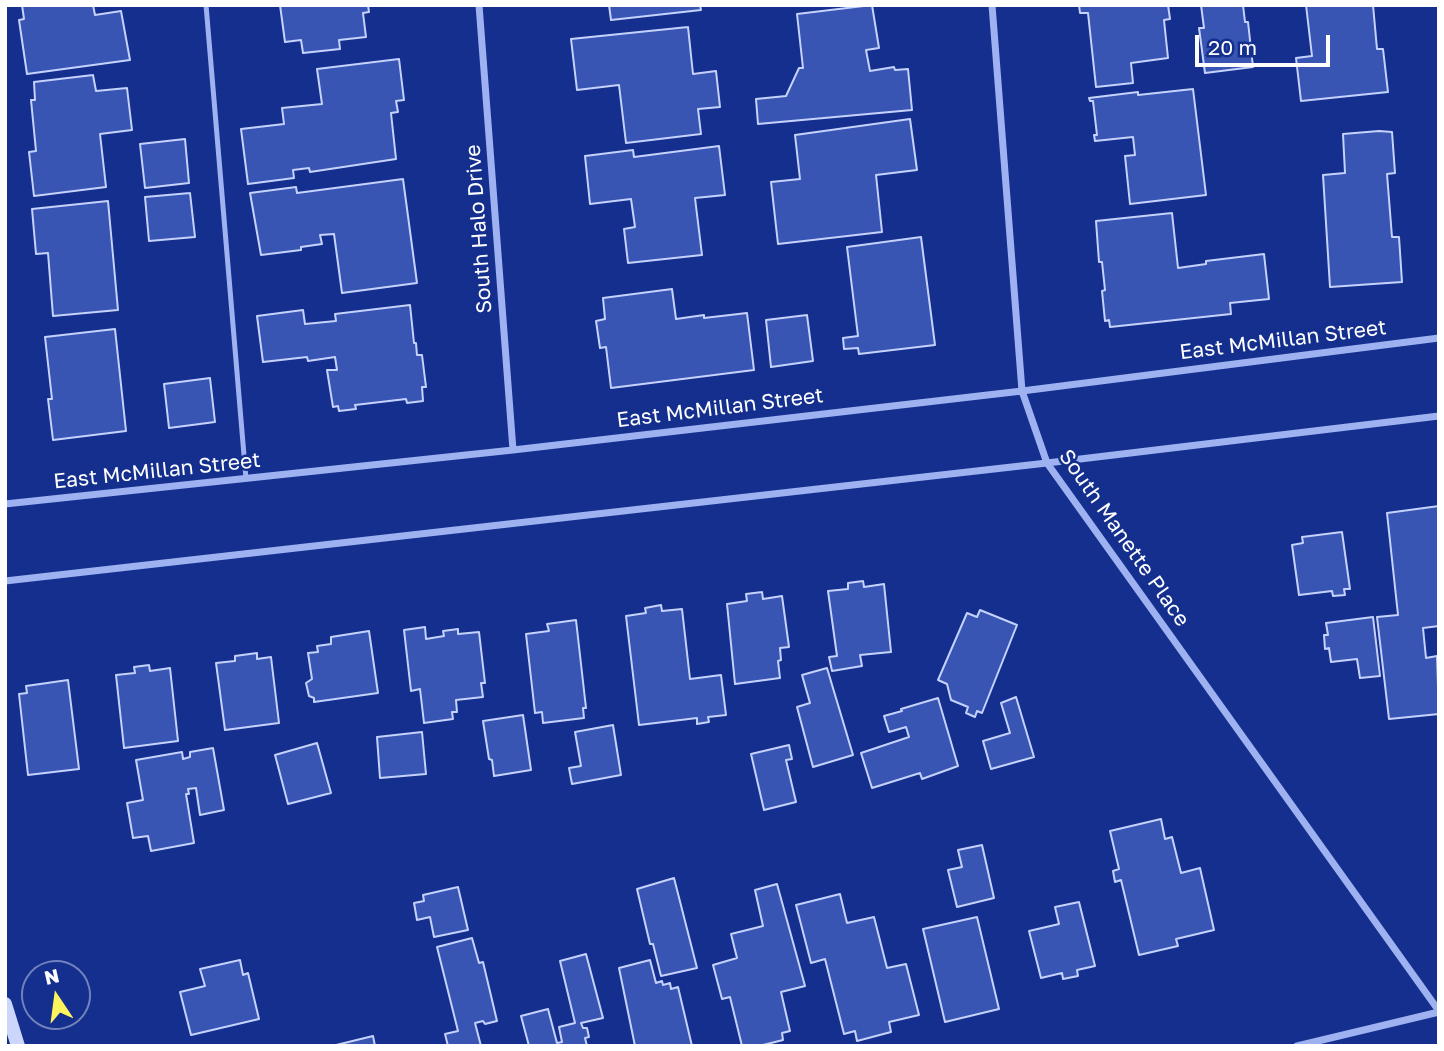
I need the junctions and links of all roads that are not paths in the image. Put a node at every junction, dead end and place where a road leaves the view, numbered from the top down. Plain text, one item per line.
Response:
1 (206, 5) edge
2 (480, 5) edge
3 (992, 5) edge
4 (1439, 338) edge
5 (1022, 391) junction
6 (1439, 416) edge
7 (513, 450) junction
8 (1047, 464) junction
9 (246, 479) junction
10 (5, 504) edge
11 (5, 581) edge
12 (5, 1004) edge
13 (1439, 1012) edge
14 (18, 1046) edge
15 (1297, 1046) edge

1 - 9 lane
2 - 7 street, South Halo Drive
3 - 5 street, South Manette Place
4 - 5 street, East McMillan Street
5 - 7 street, East McMillan Street
5 - 8 street, South Manette Place
6 - 8 street
7 - 9 street, East McMillan Street
8 - 11 street
8 - 13 street, South Manette Place
9 - 10 street, East McMillan Street
12 - 14 street
13 - 15 street

